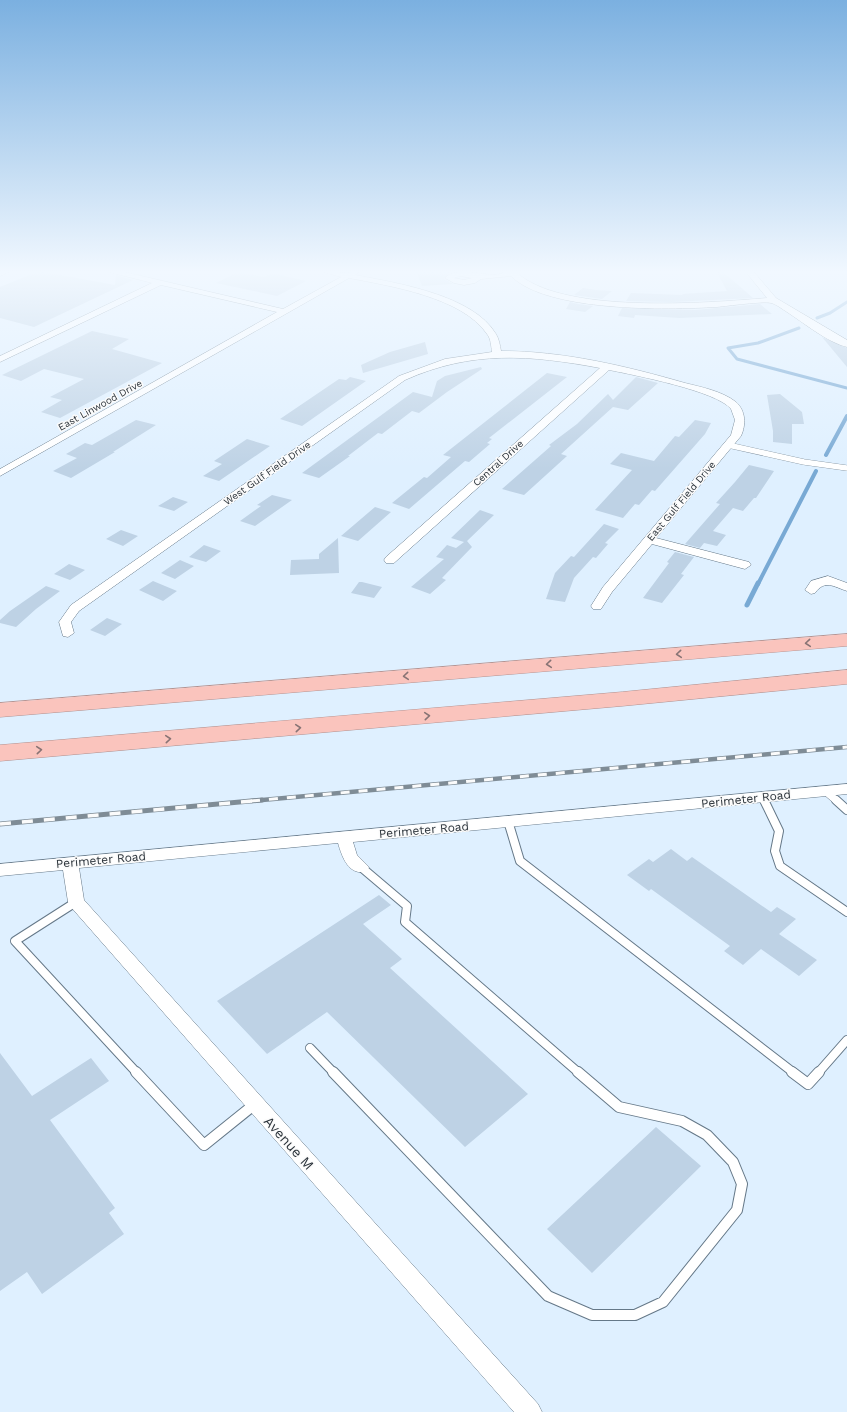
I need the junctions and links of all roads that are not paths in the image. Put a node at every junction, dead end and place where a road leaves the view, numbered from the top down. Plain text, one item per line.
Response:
1 (46, 337) edge
2 (242, 337) edge
3 (493, 337) edge
4 (833, 337) edge
5 (847, 344) edge
6 (497, 354) junction
7 (0, 359) edge
8 (606, 368) junction
9 (728, 445) junction
10 (847, 468) edge
11 (0, 473) edge
12 (649, 540) junction
13 (390, 560) dead end
14 (746, 565) dead end
15 (847, 587) edge
16 (811, 590) dead end
17 (597, 606) dead end
18 (68, 633) dead end
19 (847, 640) edge
20 (847, 676) edge
21 (0, 710) edge
22 (0, 753) edge
23 (847, 789) edge
24 (825, 791) junction
25 (762, 797) junction
26 (847, 810) edge
27 (508, 822) junction
28 (344, 837) junction
29 (70, 863) junction
30 (361, 867) joint
31 (0, 870) edge
32 (76, 902) junction
33 (847, 912) edge
34 (847, 1040) edge
35 (310, 1048) dead end
36 (254, 1104) junction
37 (530, 1412) edge

1 - 7 street
2 - 11 street, East Linwood Drive
3 - 6 street
4 - 5 street
6 - 8 street
6 - 18 street, West Gulf Field Drive
8 - 9 street, East Gulf Field Drive
8 - 13 street, Central Drive
9 - 10 lane
9 - 12 street, East Gulf Field Drive
12 - 14 street
12 - 17 street, East Gulf Field Drive
15 - 16 street
19 -> 21 highway
22 -> 20 highway
23 - 24 street, Perimeter Road
24 - 25 street, Perimeter Road
24 - 26 lane
25 - 27 street, Perimeter Road
25 - 33 lane
27 - 28 street, Perimeter Road
27 - 34 lane
28 - 29 street, Perimeter Road
28 - 30 street
29 - 31 street, Perimeter Road
29 - 32 street
30 - 35 lane
32 - 36 street, Avenue M
32 - 36 lane
36 - 37 street, Avenue M

